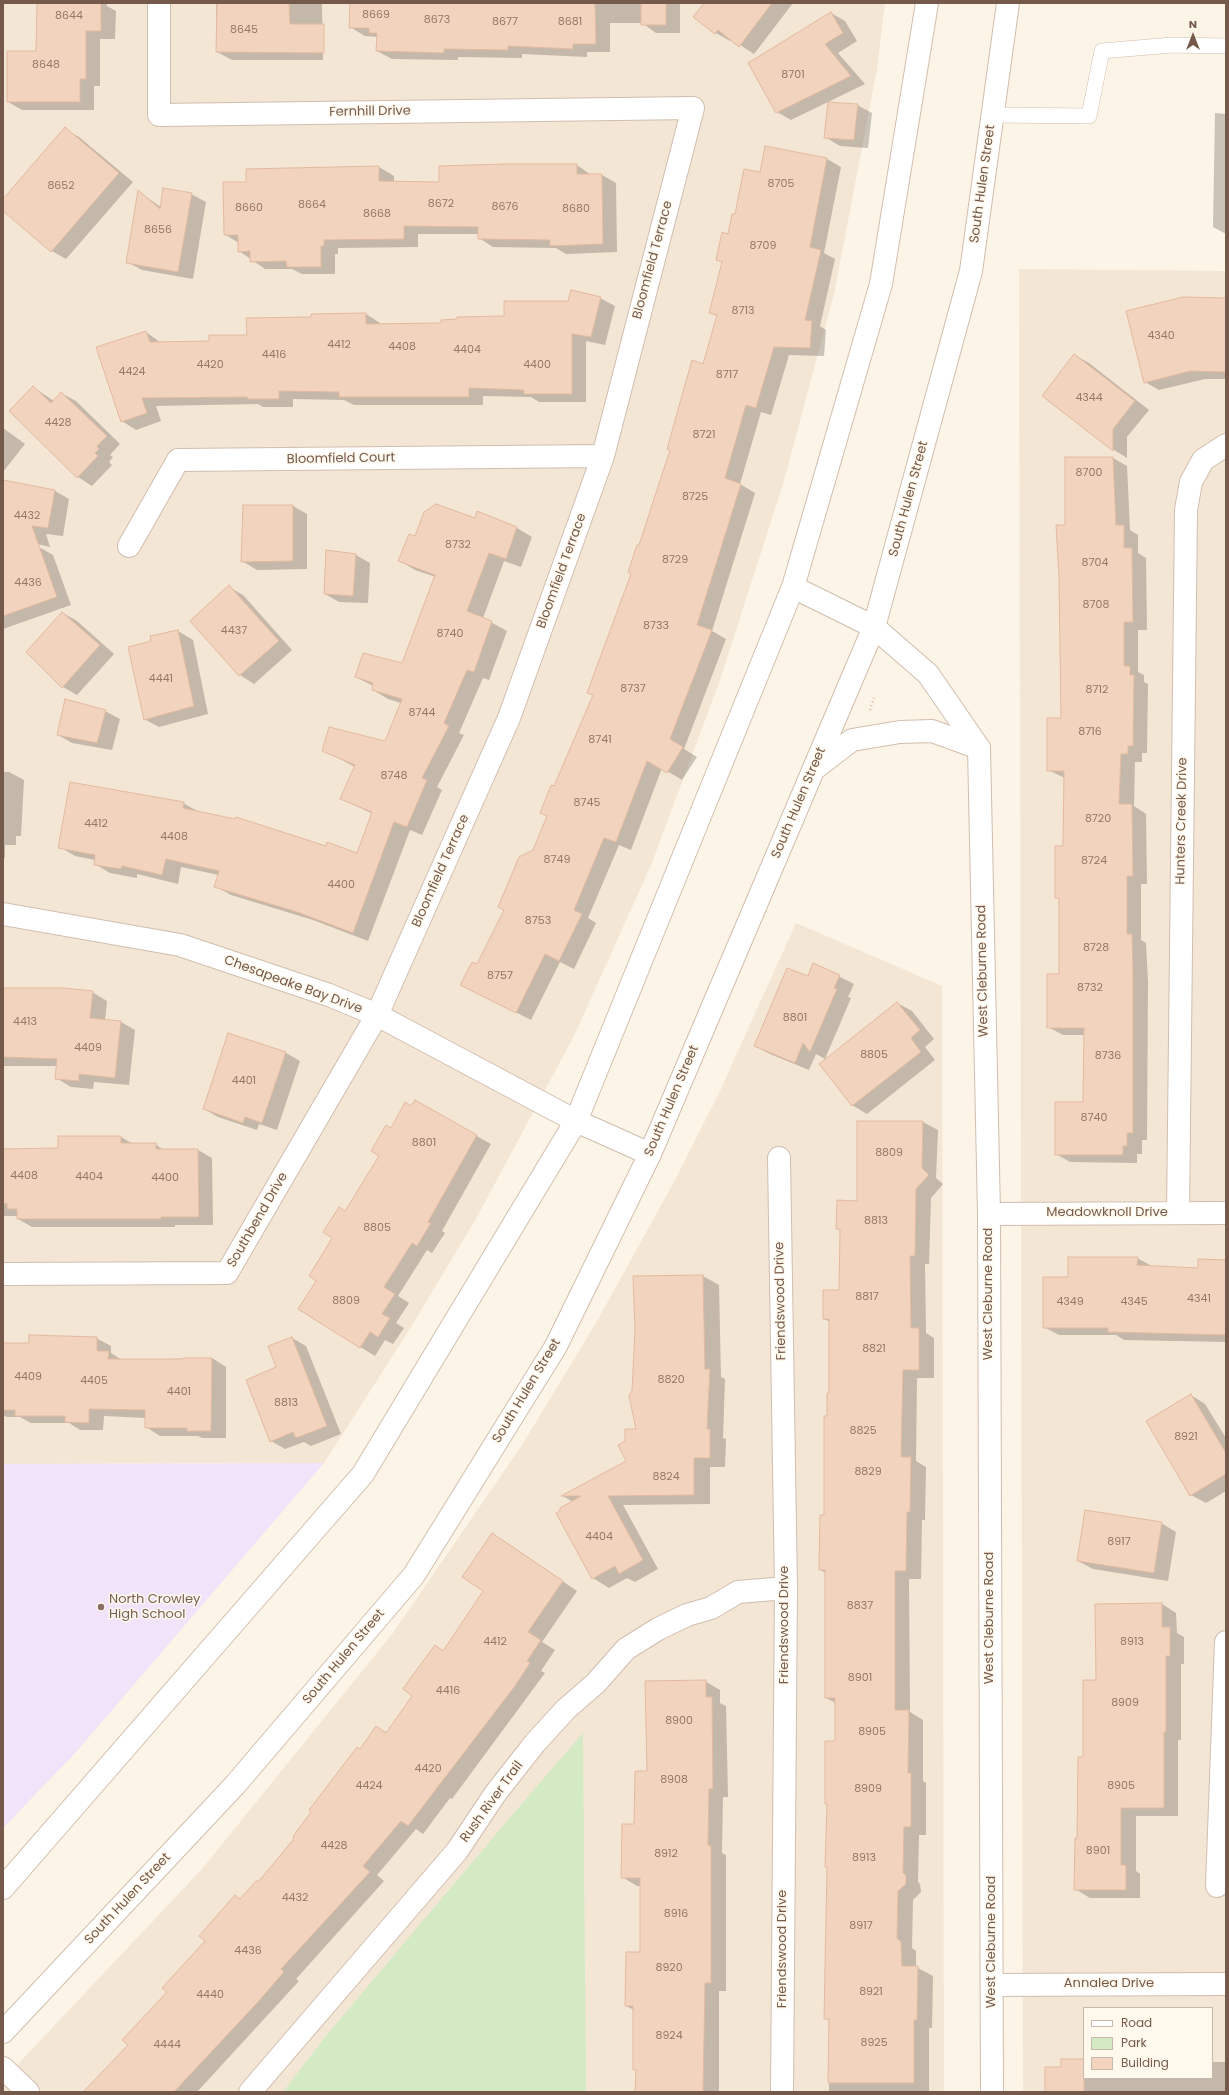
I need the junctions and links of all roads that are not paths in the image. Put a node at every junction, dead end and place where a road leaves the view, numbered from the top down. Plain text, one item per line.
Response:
1 (159, 3) edge
2 (927, 3) edge
3 (1008, 3) edge
4 (1226, 46) edge
5 (693, 108) joint
6 (993, 116) junction
7 (1226, 445) edge
8 (603, 456) junction
9 (129, 546) dead end
10 (793, 587) junction
11 (874, 627) junction
12 (978, 748) junction
13 (814, 769) junction
14 (3, 914) edge
15 (377, 1016) junction
16 (576, 1121) junction
17 (650, 1154) junction
18 (779, 1158) dead end
19 (1178, 1213) junction
20 (1226, 1213) edge
21 (989, 1214) junction
22 (3, 1274) edge
23 (786, 1588) junction
24 (1226, 1642) edge
25 (1217, 1886) dead end
26 (3, 1888) edge
27 (1226, 1984) edge
28 (992, 1985) junction
29 (3, 2032) edge
30 (3, 2068) edge
31 (28, 2092) edge
32 (250, 2092) edge
33 (782, 2092) edge
34 (992, 2092) edge

1 - 5 street, Fernhill Drive
2 - 10 street
3 - 6 street, South Hulen Street
4 - 6 lane
5 - 8 street, Bloomfield Terrace
6 - 11 street, South Hulen Street
7 - 19 street, Hunters Creek Drive
8 - 9 street, Bloomfield Court
8 - 15 street, Bloomfield Terrace
10 - 11 street
10 - 16 street
11 - 12 street
11 - 13 street, South Hulen Street
12 - 13 street
12 - 21 street, West Cleburne Road
13 - 17 street, South Hulen Street
14 - 15 street, Chesapeake Bay Drive
15 - 16 street, Chesapeake Bay Drive
15 - 22 street, Southbend Drive
16 - 17 street, Chesapeake Bay Drive
16 - 26 street
17 - 29 street, South Hulen Street
18 - 23 street, Friendswood Drive
19 - 20 street, Meadowknoll Drive
19 - 21 street, Meadowknoll Drive
21 - 28 street, West Cleburne Road
23 - 32 street, Rush River Trail
23 - 33 street, Friendswood Drive
24 - 25 street
27 - 28 street, Annalea Drive
28 - 34 street, West Cleburne Road
30 - 31 street

